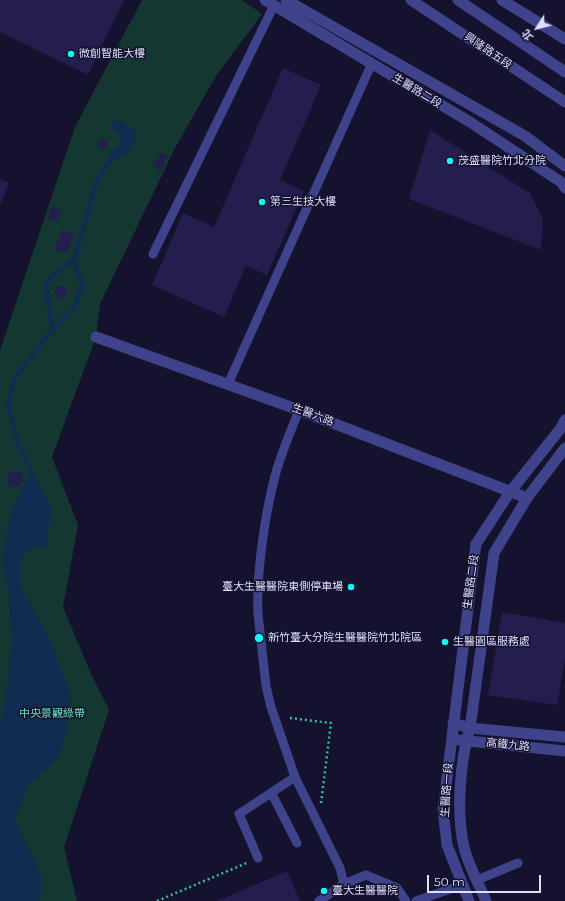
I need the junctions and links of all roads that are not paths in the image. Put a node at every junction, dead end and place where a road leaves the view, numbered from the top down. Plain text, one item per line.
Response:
1 (286, 0) edge
2 (411, 0) edge
3 (458, 0) edge
4 (502, 0) edge
5 (269, 3) edge
6 (565, 40) edge
7 (372, 63) junction
8 (565, 72) edge
9 (565, 102) edge
10 (565, 166) edge
11 (565, 188) edge
12 (153, 254) dead end
13 (96, 337) dead end
14 (228, 384) junction
15 (299, 410) junction
16 (565, 420) edge
17 (565, 448) edge
18 (510, 492) junction
19 (527, 498) junction
20 (453, 723) junction
21 (470, 728) junction
22 (565, 737) edge
23 (451, 740) junction
24 (466, 741) junction
25 (565, 751) edge
26 (295, 777) junction
27 (272, 794) junction
28 (297, 843) dead end
29 (258, 858) road end
30 (518, 863) dead end
31 (477, 880) junction
32 (344, 884) junction
33 (462, 885) junction
34 (319, 901) edge
35 (406, 901) edge
36 (416, 901) edge
37 (469, 901) edge
38 (486, 901) edge

1 - 10 street, 生醫路二段
2 - 9 street, 興隆路五段
3 - 8 street
4 - 6 street
5 - 7 street, 生醫路二段
5 - 12 lane
7 - 11 street, 生醫路二段
7 - 14 lane
13 - 14 street, 生醫六路
14 - 15 street, 生醫六路
15 - 18 street, 生醫六路
15 - 26 lane
16 - 18 street, 生醫路二段
17 - 19 street, 生醫路二段
18 - 19 street, 生醫六路
18 - 20 street, 生醫路二段
19 - 21 street, 生醫路二段
20 - 21 street, 高鐵九路
20 - 23 street, 生醫路一段
21 - 22 street, 高鐵九路
21 - 24 street, 生醫路二段
23 - 24 street, 高鐵九路
23 - 33 street, 生醫路一段
24 - 25 street, 高鐵九路
24 - 31 street, 生醫路一段
26 - 27 lane
26 - 32 lane
27 - 28 lane
27 - 29 lane
30 - 31 lane
31 - 38 street, 生醫路一段
32 - 34 lane
32 - 35 lane
33 - 36 lane
33 - 37 street, 生醫路一段

